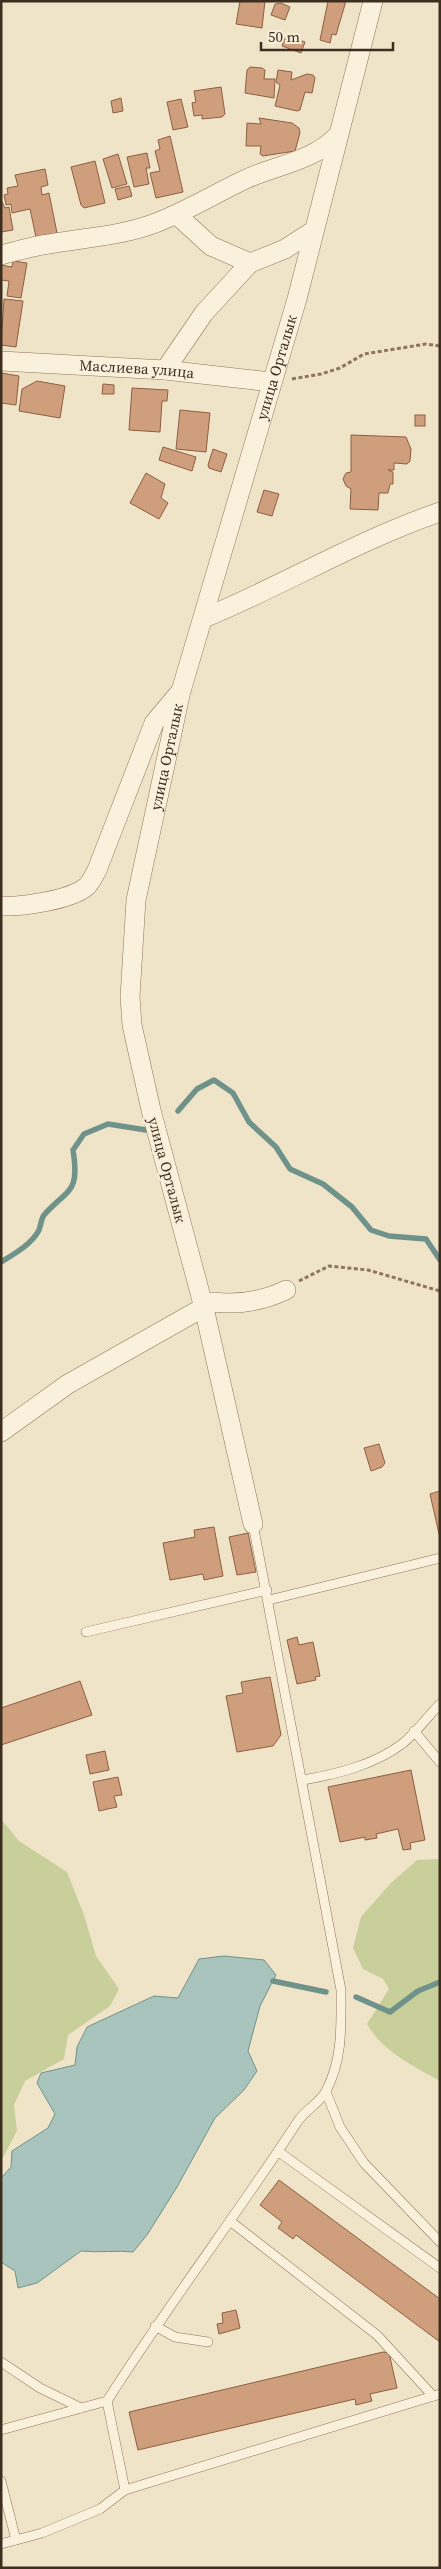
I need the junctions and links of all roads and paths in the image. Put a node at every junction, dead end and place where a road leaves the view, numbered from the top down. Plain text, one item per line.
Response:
1 (373, 1) edge
2 (338, 135) junction
3 (177, 215) junction
4 (313, 231) junction
5 (1, 255) edge
6 (250, 263) junction
7 (440, 346) edge
8 (1, 362) edge
9 (165, 370) junction
10 (271, 382) junction
11 (440, 512) edge
12 (204, 618) junction
13 (181, 691) junction
14 (1, 906) edge
15 (286, 1290) joint
16 (440, 1291) edge
17 (204, 1308) junction
18 (1, 1432) edge
19 (253, 1524) joint
20 (440, 1558) edge
21 (267, 1590) junction
22 (269, 1600) junction
23 (86, 1632) dead end
24 (440, 1704) edge
25 (414, 1732) junction
26 (440, 1762) edge
27 (303, 1780) junction
28 (326, 2092) junction
29 (279, 2152) junction
30 (230, 2220) junction
31 (440, 2242) edge
32 (440, 2268) edge
33 (155, 2326) junction
34 (208, 2342) dead end
35 (1, 2362) edge
36 (436, 2395) edge
37 (107, 2401) junction
38 (81, 2408) junction
39 (1, 2430) edge
40 (1, 2481) edge
41 (125, 2490) junction
42 (16, 2540) junction
43 (1, 2544) edge

1 - 2 street, улица Орталык
2 - 3 street
2 - 4 street, улица Орталык
3 - 5 street
3 - 6 street
4 - 6 street
4 - 10 street, улица Орталык
6 - 9 street
7 - 10 path
8 - 9 street, Маслиева улица
9 - 10 street, Маслиева улица
10 - 12 street, улица Орталык
11 - 12 street
12 - 13 street, улица Орталык
13 - 14 street
13 - 17 street, улица Орталык
15 - 16 path
15 - 17 street
17 - 18 street
17 - 19 street, улица Орталык
19 - 21 lane
20 - 22 lane
21 - 22 lane
21 - 23 lane
22 - 27 lane
24 - 25 lane
25 - 26 lane
25 - 27 lane
27 - 28 lane
28 - 29 lane
28 - 31 lane
29 - 30 lane
29 - 32 lane
30 - 33 lane
30 - 36 lane
33 - 34 lane
33 - 37 lane
35 - 38 lane
36 - 41 lane
37 - 38 lane
37 - 41 lane
38 - 39 lane
40 - 42 lane
41 - 42 lane
42 - 43 lane

